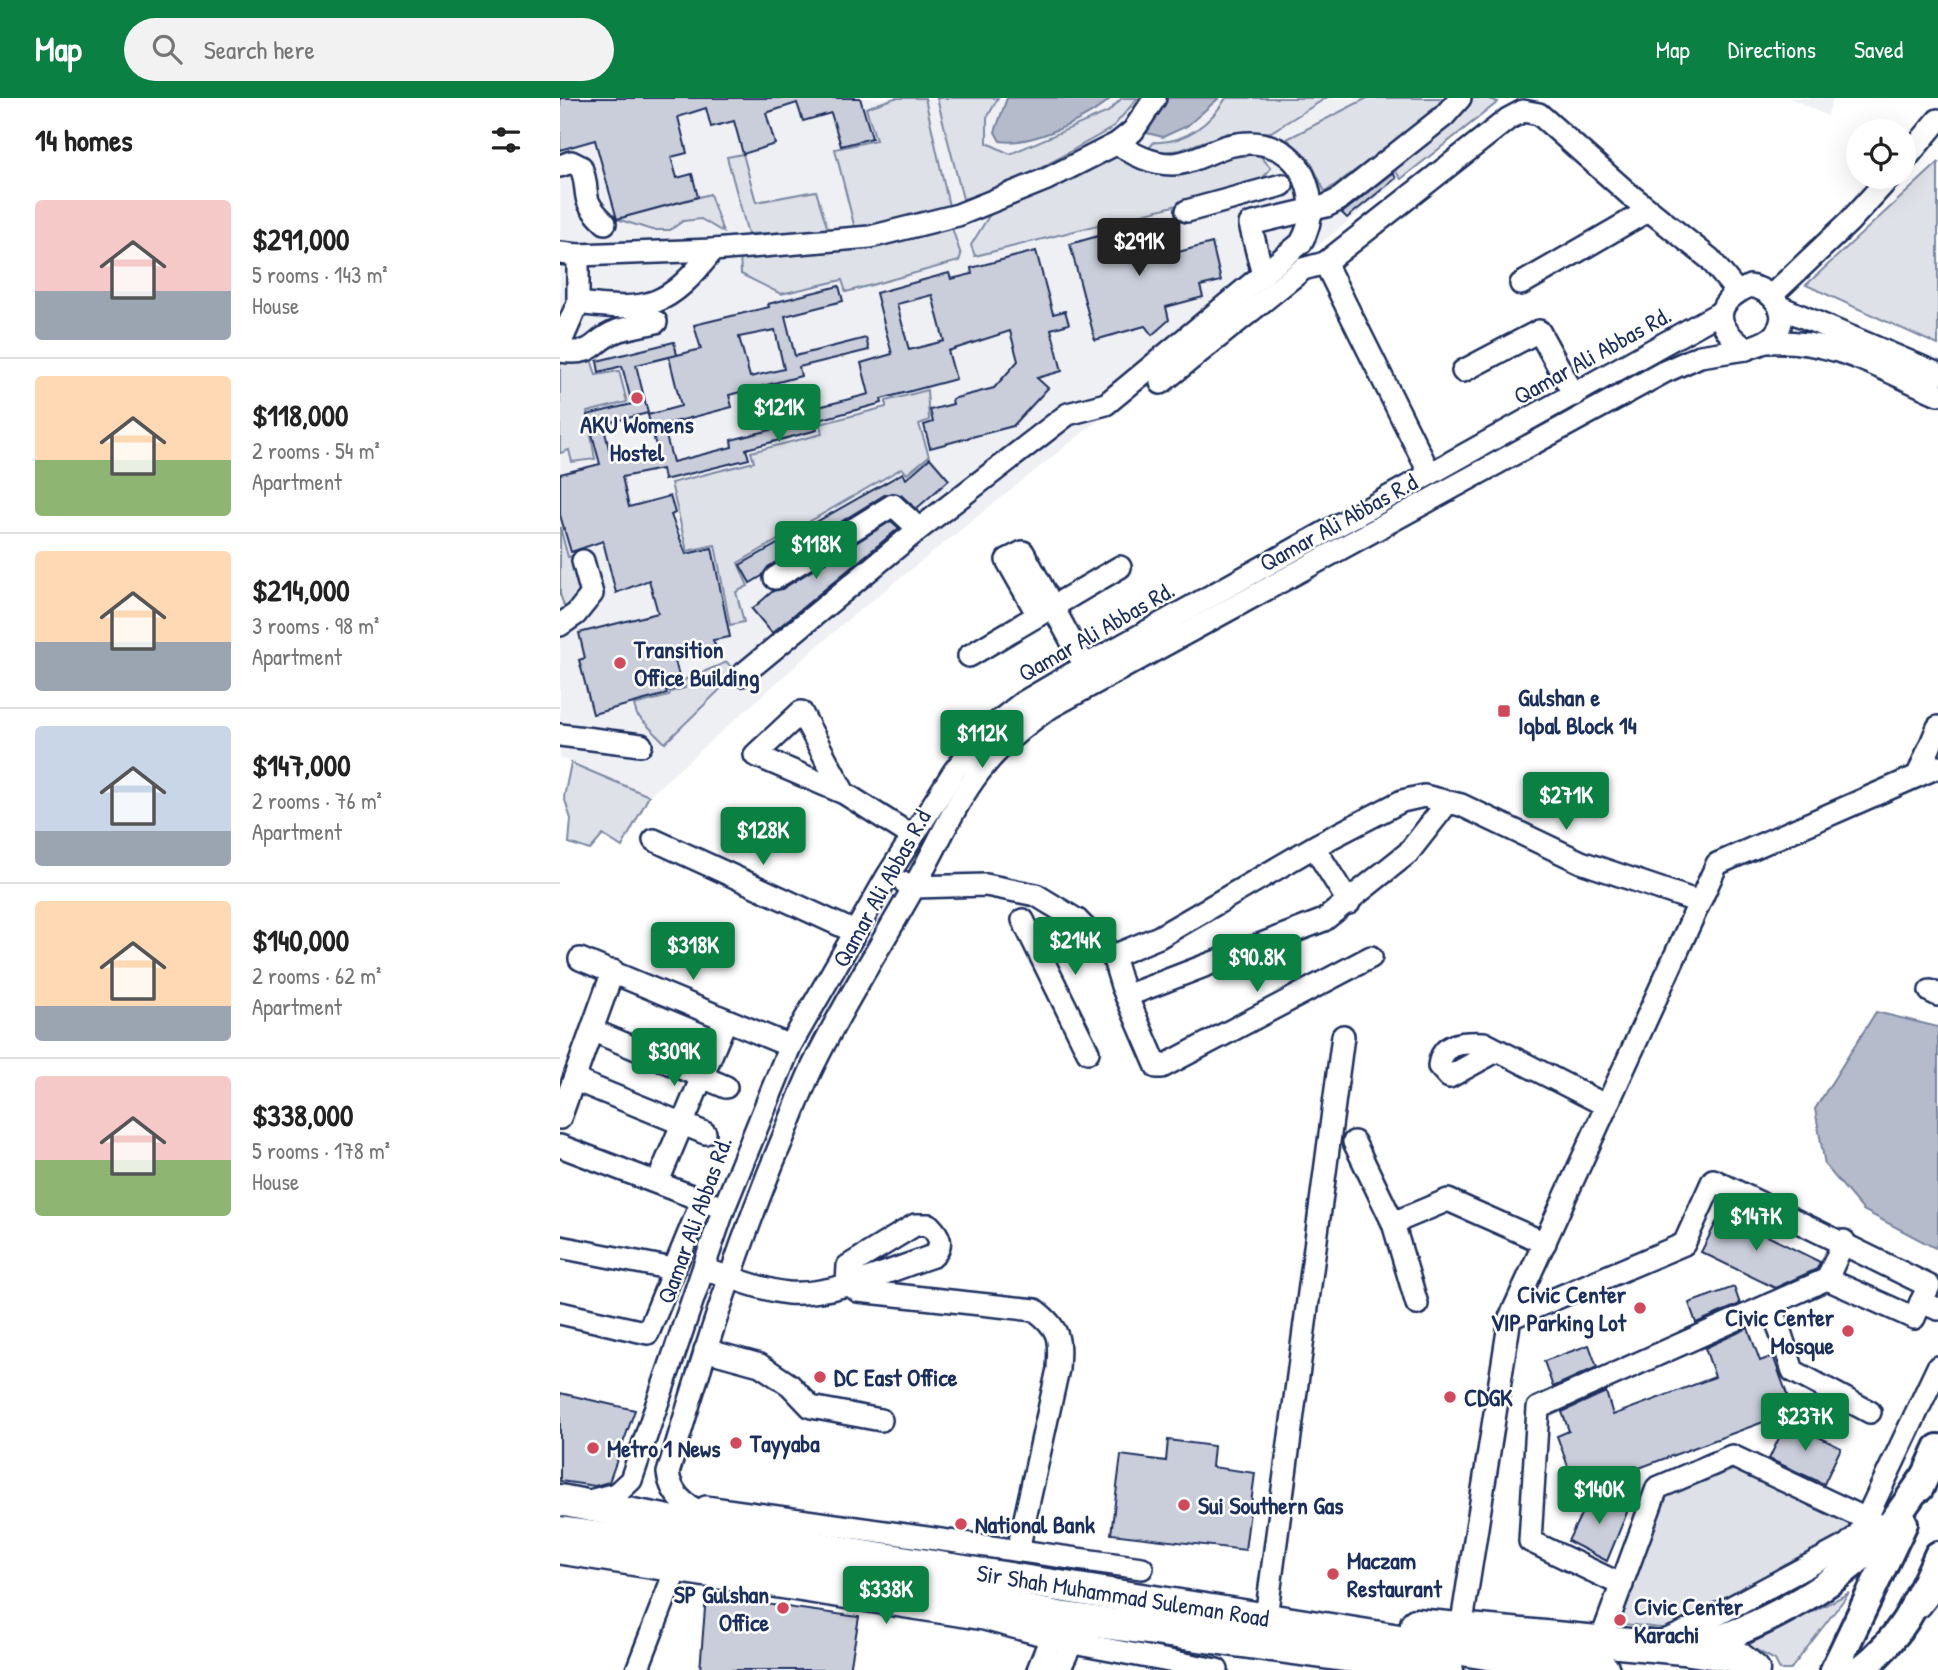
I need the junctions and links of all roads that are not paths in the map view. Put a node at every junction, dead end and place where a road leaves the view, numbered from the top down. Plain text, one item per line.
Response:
1 (1155, 98) edge
2 (1460, 98) edge
3 (1515, 106) edge
4 (1934, 131) edge
5 (1118, 143) junction
6 (1268, 145) junction
7 (1916, 149) edge
8 (560, 166) edge
9 (1282, 185) junction
10 (1878, 189) edge
11 (1649, 210) junction
12 (1186, 211) dead end
13 (1308, 215) junction
14 (604, 223) dead end
15 (713, 250) junction
16 (569, 254) edge
17 (1328, 260) junction
18 (1263, 275) junction
19 (1521, 284) dead end
20 (1737, 292) junction
21 (1776, 301) junction
22 (578, 303) junction
23 (1721, 312) junction
24 (656, 323) dead end
25 (560, 344) edge
26 (1756, 346) junction
27 (560, 351) edge
28 (1463, 371) dead end
29 (1938, 374) edge
30 (1161, 383) dead end
31 (1938, 394) edge
32 (1574, 395) junction
33 (1430, 474) junction
34 (919, 529) junction
35 (583, 561) dead end
36 (1120, 567) dead end
37 (775, 578) dead end
38 (1045, 611) junction
39 (560, 625) edge
40 (969, 656) dead end
41 (742, 675) dead end
42 (1090, 675) junction
43 (1938, 727) edge
44 (560, 735) edge
45 (641, 745) dead end
46 (1938, 767) edge
47 (1917, 775) junction
48 (844, 793) dead end
49 (1448, 802) junction
50 (912, 836) junction
51 (654, 840) dead end
52 (1321, 858) dead end
53 (887, 877) junction
54 (915, 887) junction
55 (1699, 902) junction
56 (1349, 903) junction
57 (1023, 920) dead end
58 (1077, 920) junction
59 (855, 932) junction
60 (1035, 943) junction
61 (1113, 956) junction
62 (1371, 957) dead end
63 (580, 959) dead end
64 (613, 971) junction
65 (1126, 996) junction
66 (726, 1020) junction
67 (594, 1031) junction
68 (1343, 1036) dead end
69 (790, 1046) junction
70 (1498, 1051) dead end
71 (1088, 1052) dead end
72 (701, 1078) junction
73 (575, 1080) junction
74 (726, 1087) dead end
75 (1607, 1106) junction
76 (560, 1118) edge
77 (682, 1122) junction
78 (705, 1133) dead end
79 (1354, 1142) dead end
80 (560, 1146) edge
81 (662, 1172) dead end
82 (702, 1201) junction
83 (724, 1208) junction
84 (1393, 1223) junction
85 (1844, 1241) junction
86 (1545, 1243) junction
87 (560, 1247) edge
88 (673, 1269) junction
89 (703, 1270) junction
90 (729, 1276) junction
91 (1826, 1279) junction
92 (1418, 1304) dead end
93 (1772, 1304) junction
94 (1930, 1305) edge
95 (560, 1313) edge
96 (1510, 1318) junction
97 (705, 1350) junction
98 (1938, 1367) edge
99 (1870, 1412) dead end
100 (881, 1420) dead end
101 (1933, 1460) edge
102 (570, 1502) edge
103 (686, 1505) junction
104 (1877, 1524) junction
105 (560, 1532) edge
106 (757, 1538) junction
107 (1018, 1550) junction
108 (560, 1553) edge
109 (1938, 1555) edge
110 (1142, 1568) dead end
111 (675, 1572) junction
112 (1938, 1576) edge
113 (1622, 1585) junction
114 (1917, 1602) junction
115 (1267, 1610) junction
116 (1151, 1613) junction
117 (1066, 1629) junction
118 (1461, 1629) junction
119 (1895, 1640) junction
120 (1651, 1646) junction
121 (1683, 1648) junction
122 (1602, 1656) edge
123 (637, 1670) edge
124 (1038, 1670) edge
125 (1059, 1670) edge
126 (1217, 1670) edge
127 (1342, 1670) edge
128 (1448, 1670) edge
129 (1754, 1670) edge
130 (1834, 1670) edge
131 (1860, 1670) edge
132 (1882, 1670) edge

1 - 5 street
2 - 13 street
3 - 11 street
3 - 17 street
4 - 7 street
5 - 6 street
5 - 15 street
6 - 9 street
6 - 13 street
8 - 14 street
9 - 12 street
9 - 13 street
10 - 21 street
11 - 19 street
11 - 20 street
13 - 17 street
13 - 18 street
13 - 18 street
15 - 16 street
15 - 22 street
16 - 22 street
17 - 30 street
17 - 33 street
18 - 34 street
20 - 21 street
20 - 23 street
21 - 26 street
21 - 29 street
22 - 25 street
23 - 26 street
23 - 32 street, Qamar Ali Abbas Rd.
24 - 27 street
26 - 31 street, Qamar Ali Abbas R.d
26 - 42 street, Qamar Ali Abbas R.d
28 - 32 street
32 - 33 street, Qamar Ali Abbas Rd.
33 - 42 street, Qamar Ali Abbas Rd.
34 - 37 street
34 - 41 street
35 - 39 street
36 - 38 street
38 - 40 street
38 - 42 street
42 - 50 street, Qamar Ali Abbas Rd.
42 - 54 street, Qamar Ali Abbas R.d
43 - 47 street
44 - 45 street
46 - 47 street
47 - 55 street
48 - 50 street
49 - 55 street
49 - 56 street
49 - 61 street
50 - 53 street, Qamar Ali Abbas Rd.
51 - 59 street
52 - 56 street
53 - 54 street
53 - 59 street, Qamar Ali Abbas Rd.
54 - 58 street
54 - 90 street, Qamar Ali Abbas R.d
55 - 75 street
56 - 65 street
57 - 60 street
58 - 60 street
58 - 61 street
59 - 69 street, Qamar Ali Abbas Rd.
60 - 71 street
61 - 65 street
62 - 65 street
63 - 64 street
64 - 66 street
64 - 67 street
66 - 69 street
66 - 72 street
67 - 72 street
67 - 73 street
68 - 115 street
69 - 83 street, Qamar Ali Abbas Rd.
70 - 75 street
72 - 74 street
72 - 77 street
73 - 76 street
73 - 77 street
75 - 86 street
77 - 78 street
77 - 81 street
79 - 84 street
80 - 82 street
82 - 83 street
82 - 88 street
83 - 89 street, Qamar Ali Abbas Rd.
84 - 86 street
84 - 92 street
85 - 91 street
85 - 94 street
85 - 96 street
86 - 96 street
87 - 88 street
88 - 95 street
89 - 90 street
89 - 102 street, Qamar Ali Abbas Rd.
90 - 97 street, Qamar Ali Abbas R.d
90 - 107 street
91 - 93 street
91 - 94 street
93 - 99 street
93 - 113 street
96 - 118 street
97 - 100 street
97 - 103 street, Qamar Ali Abbas R.d
98 - 104 street
101 - 104 main road
101 - 130 main road
102 - 106 highway, Sir Shah Muhammad Suleman Road
103 - 106 street
103 - 107 street
104 - 113 street
104 - 120 street
104 - 121 main road
105 - 117 highway, Sir Shah Muhammad Suleman Road
106 - 116 highway, Sir Shah Muhammad Suleman Road
107 - 110 street
108 - 111 street
109 - 114 main road
111 - 117 street
111 - 123 street
112 - 114 highway
113 - 122 street
114 - 119 main road
115 - 116 highway
115 - 118 highway
116 - 117 highway, Sir Shah Muhammad Suleman Road
116 - 122 highway, Sir Shah Muhammad Suleman Road
116 - 127 highway
116 - 128 highway, Sir Shah Muhammad Suleman Road
117 - 124 street
117 - 125 street
117 - 126 street
118 - 122 highway
119 - 131 main road
119 - 132 main road
120 - 121 highway
120 - 122 highway
121 - 129 highway

